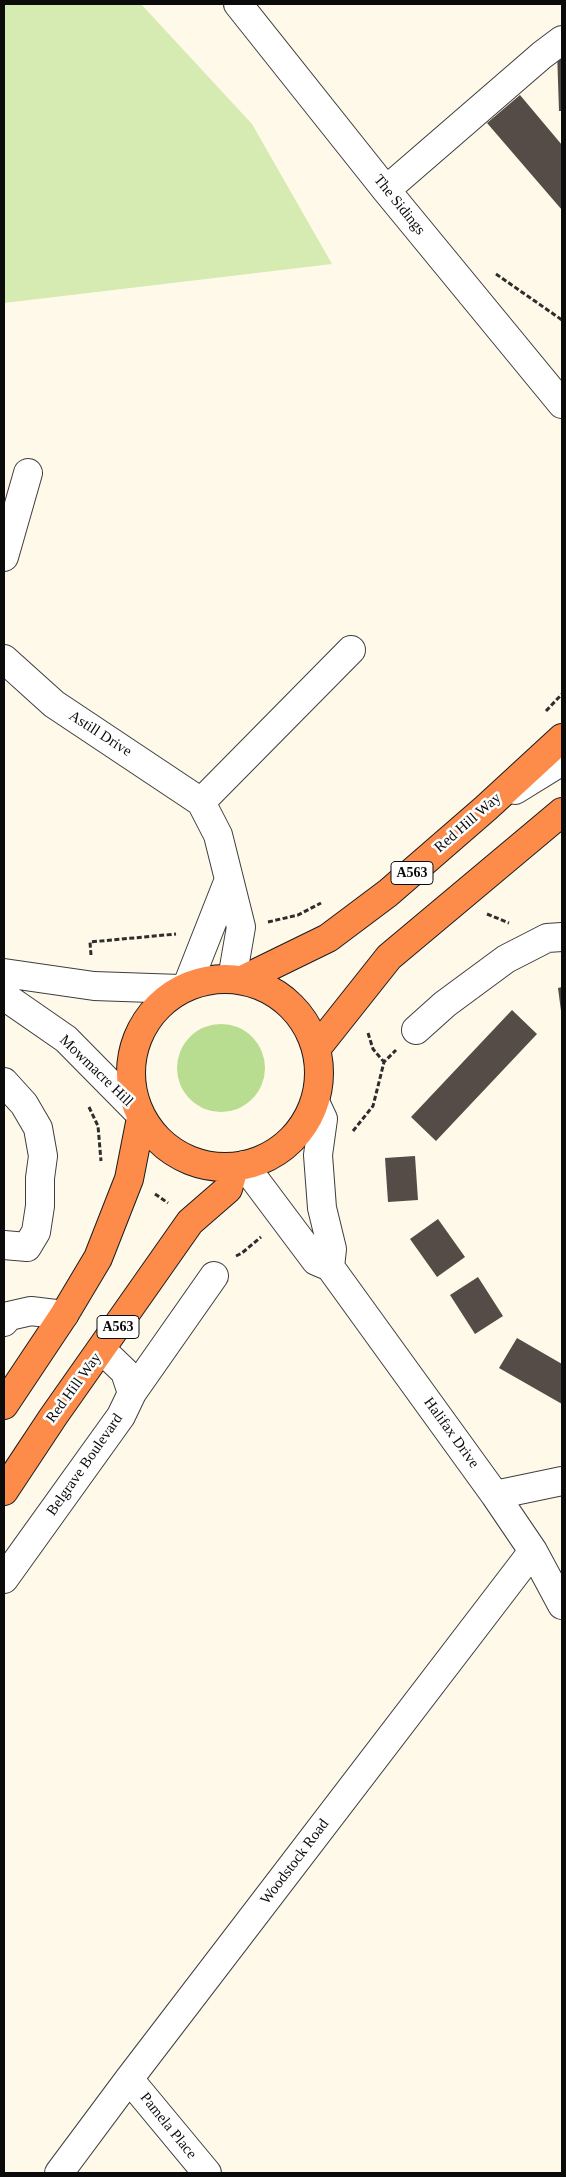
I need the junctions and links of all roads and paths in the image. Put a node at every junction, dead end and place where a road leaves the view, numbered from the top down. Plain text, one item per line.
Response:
1 (238, 4) edge
2 (562, 40) edge
3 (386, 190) junction
4 (562, 404) edge
5 (28, 473) dead end
6 (4, 557) edge
7 (351, 650) dead end
8 (4, 659) edge
9 (562, 738) edge
10 (562, 761) edge
11 (201, 802) junction
12 (486, 808) junction
13 (562, 812) edge
14 (228, 882) junction
15 (562, 937) edge
16 (4, 973) edge
17 (237, 980) junction
18 (183, 988) junction
19 (4, 996) edge
20 (416, 1030) dead end
21 (316, 1049) junction
22 (4, 1082) edge
23 (315, 1102) junction
24 (140, 1115) junction
25 (239, 1166) junction
26 (4, 1245) edge
27 (330, 1267) junction
28 (214, 1276) dead end
29 (64, 1315) junction
30 (4, 1322) edge
31 (102, 1350) junction
32 (132, 1393) junction
33 (4, 1405) edge
34 (562, 1481) edge
35 (4, 1491) edge
36 (495, 1495) junction
37 (533, 1551) junction
38 (4, 1579) edge
39 (562, 1605) edge
40 (129, 2078) junction
41 (59, 2173) edge
42 (207, 2173) edge

1 - 3 street, The Sidings
2 - 3 street
3 - 4 street, The Sidings
5 - 6 street
7 - 11 street
8 - 11 street, Astill Drive
9 - 12 highway, Red Hill Way / A563
10 - 12 street
11 - 14 street, Astill Drive
12 - 17 highway, Red Hill Way / A563
13 - 21 highway
14 - 17 street, Astill Drive
14 - 18 street
15 - 20 street
16 - 18 street
17 - 18 highway
17 - 21 highway
18 - 24 highway
19 - 24 street, Mowmacre Hill
21 - 23 highway
22 - 26 street
23 - 25 highway
23 - 27 street
24 - 25 highway
24 - 29 highway
25 - 27 street, Halifax Drive
25 - 31 highway, Red Hill Way / A563
27 - 36 street, Halifax Drive
28 - 32 street, Belgrave Boulevard
29 - 30 street
29 - 33 highway
31 - 32 street
31 - 35 highway, Red Hill Way / A563
32 - 38 street, Belgrave Boulevard
34 - 36 street
36 - 37 street, Halifax Drive
37 - 39 street, Halifax Drive
37 - 40 street, Woodstock Road
40 - 41 street, Woodstock Road
40 - 42 street, Pamela Place

